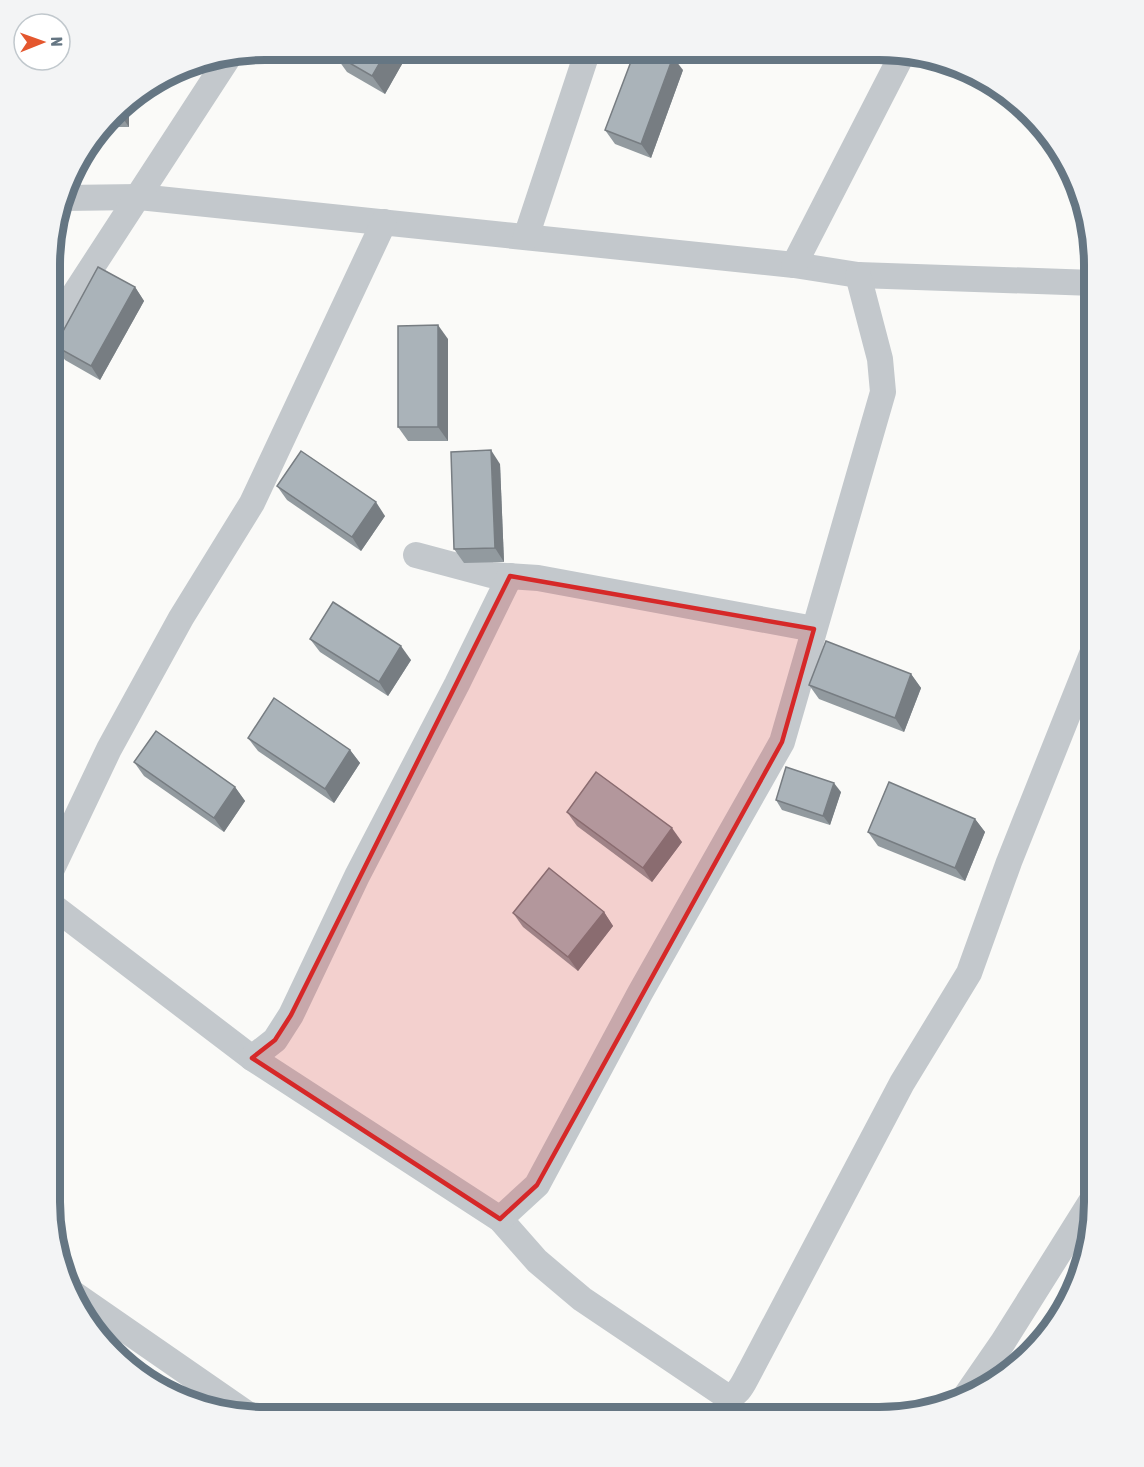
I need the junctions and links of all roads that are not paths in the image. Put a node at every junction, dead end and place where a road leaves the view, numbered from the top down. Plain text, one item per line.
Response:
1 (585, 60) edge
2 (899, 61) edge
3 (224, 64) edge
4 (139, 197) junction
5 (71, 198) edge
6 (384, 222) junction
7 (526, 237) junction
8 (794, 265) junction
9 (858, 274) junction
10 (1084, 283) edge
11 (60, 316) edge
12 (416, 555) dead end
13 (510, 576) junction
14 (814, 630) junction
15 (1084, 674) edge
16 (60, 852) edge
17 (60, 912) edge
18 (252, 1058) junction
19 (1084, 1213) edge
20 (500, 1219) junction
21 (86, 1303) edge
22 (975, 1383) edge
23 (232, 1404) edge

1 - 7 street
2 - 8 street
3 - 4 street
4 - 5 street
4 - 6 street
4 - 11 street
6 - 7 street
6 - 16 street
7 - 8 street
8 - 9 street
9 - 10 street
9 - 14 street
12 - 13 street
13 - 14 street
13 - 18 street
14 - 20 street
15 - 20 street
17 - 18 street
18 - 20 street
19 - 22 street
21 - 23 street

